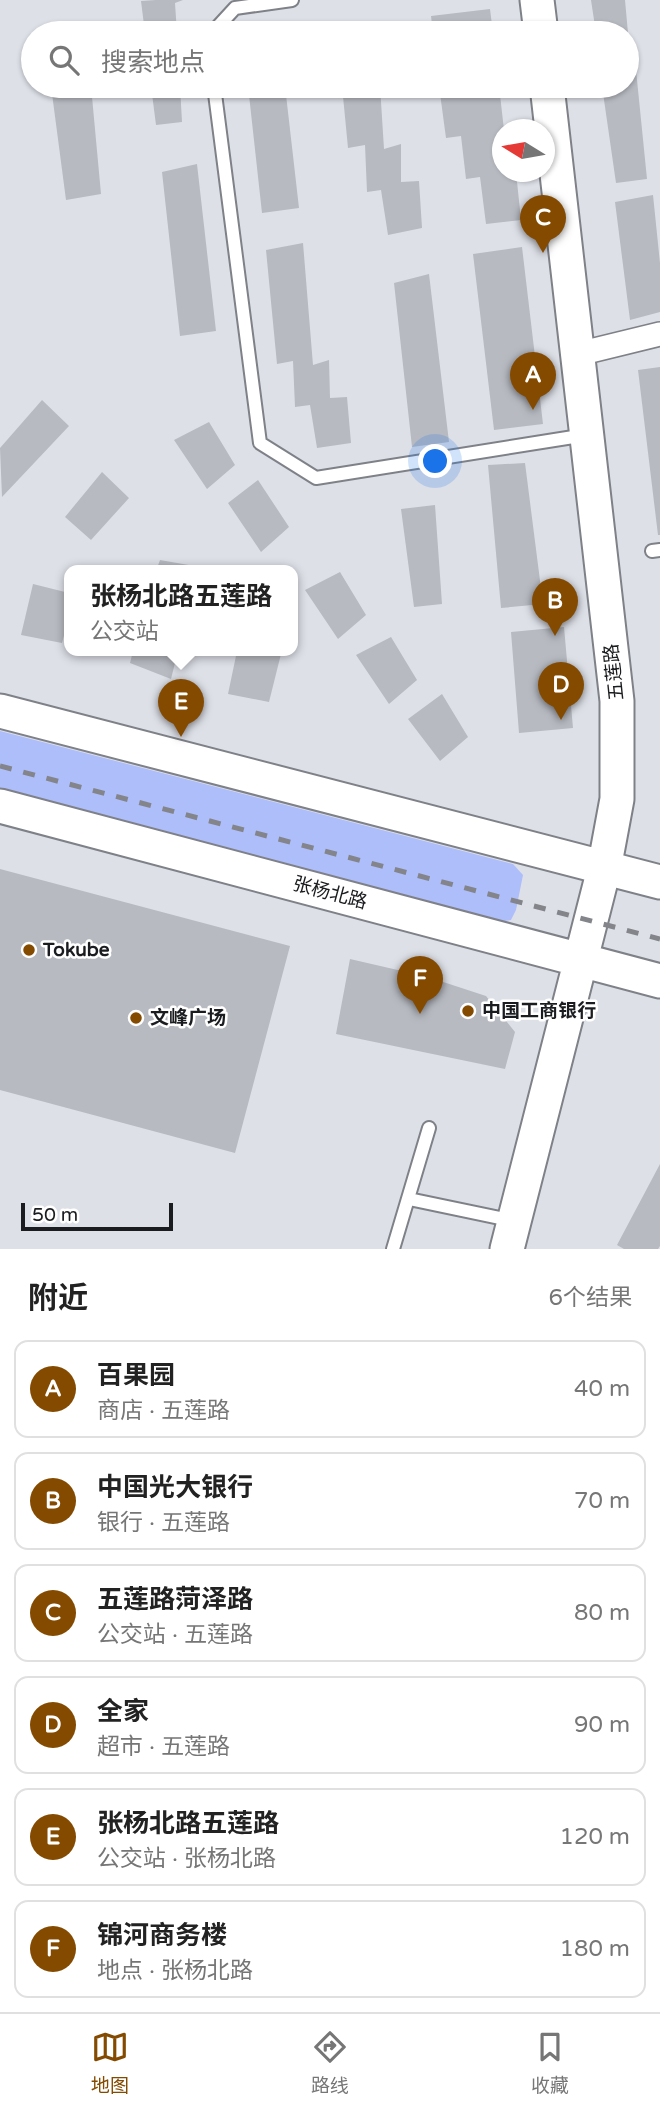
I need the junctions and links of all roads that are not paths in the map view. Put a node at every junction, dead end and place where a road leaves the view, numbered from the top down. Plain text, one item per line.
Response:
1 (292, 0) edge
2 (537, 0) edge
3 (223, 21) edge
4 (540, 21) edge
5 (216, 98) edge
6 (548, 98) edge
7 (660, 334) edge
8 (578, 354) junction
9 (587, 435) junction
10 (0, 711) edge
11 (0, 806) edge
12 (604, 869) junction
13 (660, 883) edge
14 (583, 959) junction
15 (660, 981) edge
16 (429, 1128) dead end
17 (409, 1199) junction
18 (511, 1235) edge
19 (393, 1249) edge

1 - 3 lane
2 - 4 main road
5 - 9 lane
6 - 8 main road, 五莲路
7 - 8 street
8 - 9 main road, 五莲路
9 - 12 main road, 五莲路
10 - 12 main road
11 - 14 main road, 张杨北路
12 - 13 main road
12 - 14 main road, 五莲路
14 - 15 main road, 张杨北路
14 - 18 main road, 五莲路
16 - 17 lane
17 - 18 lane
17 - 19 lane

